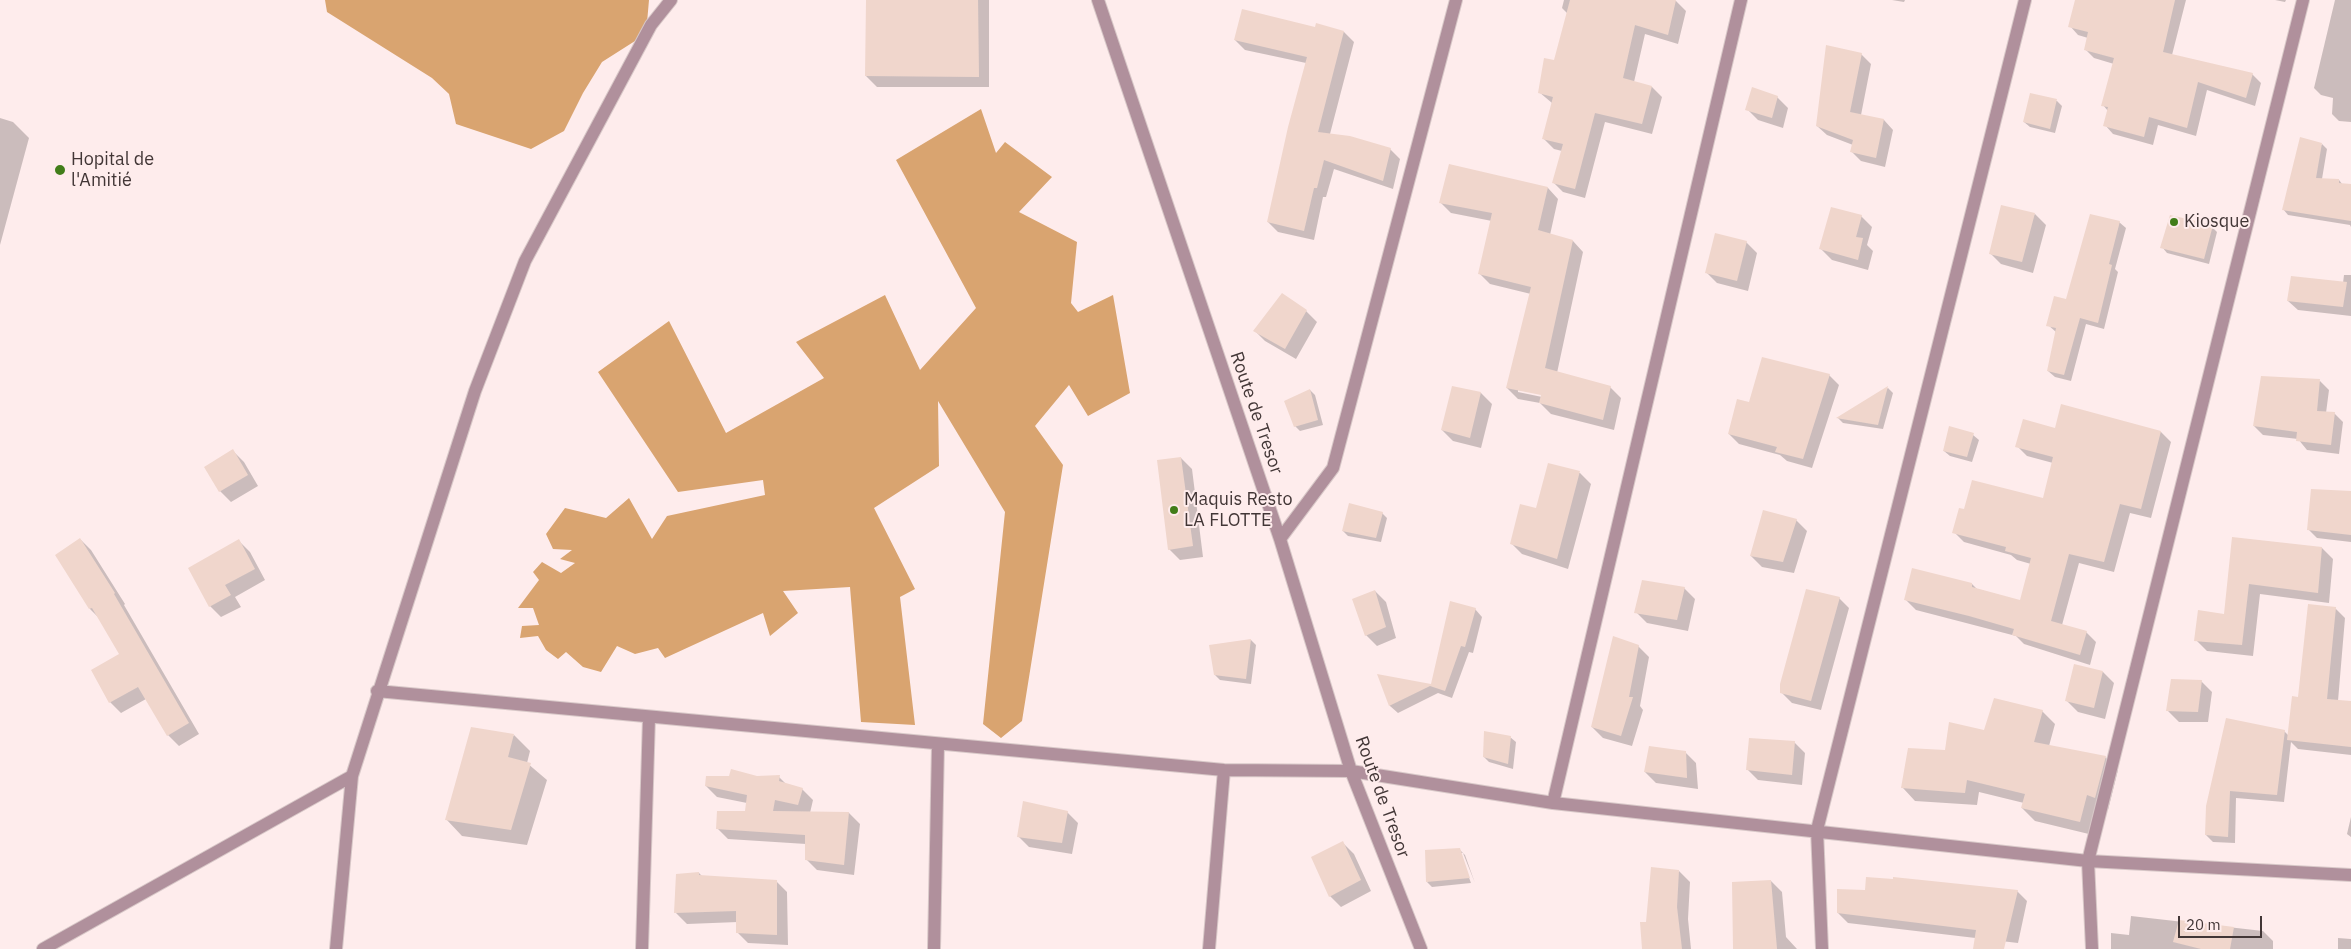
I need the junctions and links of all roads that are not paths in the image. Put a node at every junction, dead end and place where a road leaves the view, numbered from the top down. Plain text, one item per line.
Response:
1 (671, 0) edge
2 (1092, 0) edge
3 (1098, 0) edge
4 (1456, 0) edge
5 (1741, 0) edge
6 (2025, 0) edge
7 (2302, 0) edge
8 (1280, 538) junction
9 (377, 691) junction
10 (649, 717) junction
11 (938, 744) junction
12 (1224, 770) junction
13 (1352, 771) junction
14 (352, 776) junction
15 (1553, 803) junction
16 (1817, 830) junction
17 (2088, 861) junction
18 (2351, 874) edge
19 (42, 949) edge
20 (336, 949) edge
21 (642, 949) edge
22 (934, 949) edge
23 (1209, 949) edge
24 (1421, 949) edge
25 (1822, 949) edge
26 (2092, 949) edge

1 - 9 street
2 - 13 street
3 - 8 street, Route de Tresor
4 - 8 street
5 - 15 street
6 - 16 street
7 - 17 street
8 - 13 street, Route de Tresor
9 - 10 street
9 - 14 street
10 - 11 street
10 - 21 street
11 - 12 street
11 - 22 street
12 - 13 street
12 - 23 street
13 - 15 street
13 - 24 street, Route de Tresor
14 - 19 street
14 - 20 street
15 - 16 street
16 - 17 street
16 - 25 street
17 - 18 street
17 - 26 street

